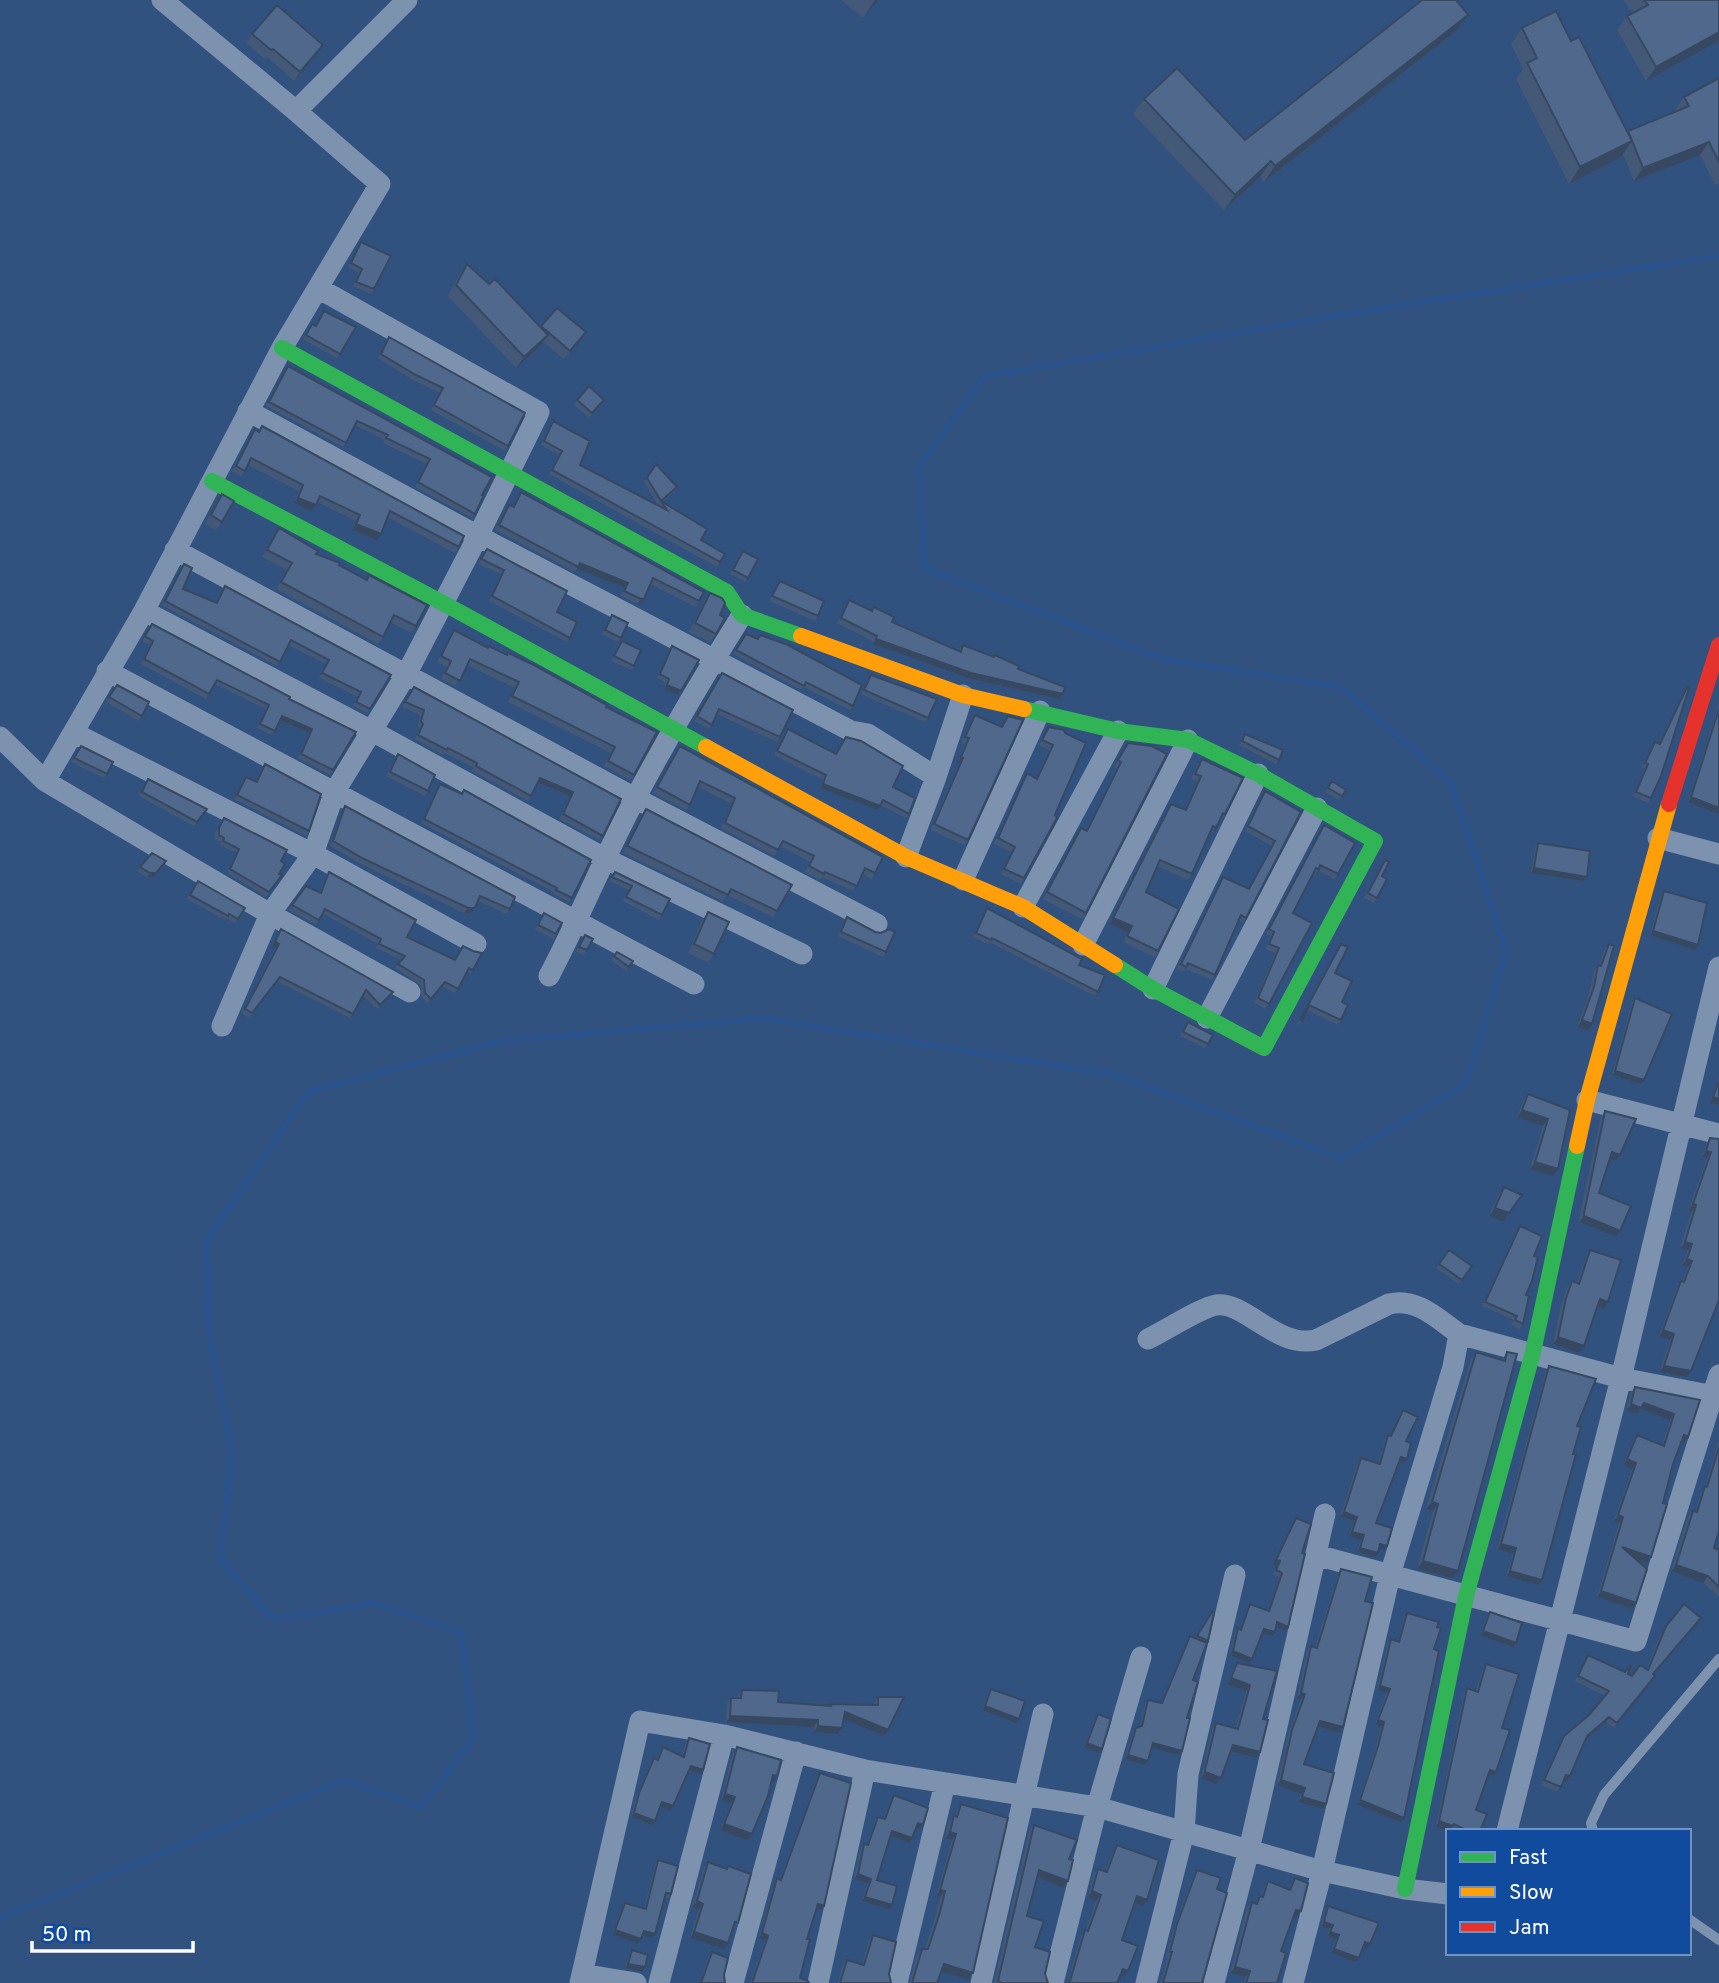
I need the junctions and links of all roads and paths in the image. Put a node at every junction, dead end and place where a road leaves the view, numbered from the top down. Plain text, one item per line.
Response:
1 (162, 0) edge
2 (407, 0) edge
3 (296, 111) junction
4 (317, 288) junction
5 (282, 348) junction
6 (248, 411) junction
7 (510, 472) junction
8 (212, 481) junction
9 (478, 536) junction
10 (175, 550) junction
11 (443, 603) junction
12 (144, 611) junction
13 (742, 615) junction
14 (1719, 645) edge
15 (714, 660) junction
16 (107, 671) junction
17 (407, 673) junction
18 (963, 695) junction
19 (1040, 711) junction
20 (673, 730) junction
21 (372, 731) junction
22 (1118, 732) junction
23 (74, 733) junction
24 (0, 737) edge
25 (1188, 740) junction
26 (1258, 774) junction
27 (936, 777) junction
28 (45, 781) junction
29 (335, 791) junction
30 (635, 798) junction
31 (1317, 808) junction
32 (1658, 838) junction
33 (313, 854) junction
34 (1719, 855) edge
35 (906, 857) junction
36 (606, 859) junction
37 (963, 880) junction
38 (1023, 907) junction
39 (270, 914) junction
40 (578, 921) junction
41 (877, 924) dead end
42 (476, 944) dead end
43 (1083, 945) junction
44 (802, 954) dead end
45 (1719, 967) edge
46 (549, 976) dead end
47 (694, 984) dead end
48 (1153, 989) junction
49 (410, 992) dead end
50 (1207, 1018) junction
51 (222, 1026) dead end
52 (1587, 1100) junction
53 (1680, 1124) junction
54 (1719, 1134) edge
55 (1459, 1334) junction
56 (1148, 1339) dead end
57 (1533, 1352) junction
58 (1719, 1374) edge
59 (1621, 1378) junction
60 (1717, 1396) edge
61 (1325, 1514) dead end
62 (1316, 1555) junction
63 (1235, 1575) dead end
64 (1390, 1575) junction
65 (1466, 1596) junction
66 (1560, 1619) junction
67 (1141, 1657) dead end
68 (1719, 1659) edge
69 (1044, 1714) dead end
70 (724, 1735) junction
71 (796, 1752) junction
72 (865, 1770) junction
73 (946, 1783) junction
74 (1026, 1794) junction
75 (1097, 1807) junction
76 (1508, 1829) edge
77 (1592, 1829) edge
78 (1184, 1832) junction
79 (1249, 1850) junction
80 (1322, 1871) junction
81 (1405, 1889) junction
82 (1446, 1894) edge
83 (1691, 1920) edge
84 (1719, 1940) edge
85 (581, 1978) edge
86 (636, 1983) edge
87 (659, 1983) edge
88 (733, 1983) edge
89 (818, 1983) edge
90 (897, 1983) edge
91 (981, 1983) edge
92 (1053, 1983) edge
93 (1146, 1983) edge
94 (1214, 1983) edge
95 (1293, 1983) edge

1 - 3 street
2 - 3 street
3 - 4 street
4 - 5 street
4 - 7 street
5 - 6 street
5 - 7 street
6 - 8 street
6 - 9 street
7 - 9 street
7 - 13 street
8 - 10 street
8 - 11 street
9 - 11 street
9 - 15 street
10 - 12 street
10 - 17 street
11 - 17 street
11 - 20 street
12 - 16 street
12 - 21 street
13 - 15 street
13 - 18 street
14 - 32 street
15 - 20 street
15 - 27 street
16 - 23 street
16 - 29 street
17 - 21 street
17 - 30 street
18 - 19 street
18 - 27 street
19 - 22 street
19 - 37 street
20 - 30 street
20 - 35 street
21 - 29 street
21 - 36 street
22 - 25 street
22 - 38 street
23 - 28 street
23 - 33 street
24 - 28 street
25 - 26 street
25 - 43 street
26 - 31 street
26 - 48 street
27 - 35 street
28 - 39 street
29 - 33 street
29 - 40 street
30 - 36 street
30 - 41 street
31 - 50 street
31 - 50 street
32 - 34 street
32 - 52 street
33 - 39 street
33 - 42 street
35 - 37 street
36 - 40 street
36 - 44 street
37 - 38 street
38 - 43 street
39 - 49 street
39 - 51 street
40 - 46 street
40 - 47 street
43 - 48 street
45 - 53 street
48 - 50 street
52 - 53 street
52 - 57 street
53 - 54 street
53 - 59 street
55 - 56 street
55 - 57 street
55 - 64 street
57 - 59 street
57 - 65 street
58 - 60 street
59 - 60 street
59 - 66 street
60 - 66 street
61 - 62 street
62 - 64 street
62 - 79 street
63 - 78 street
64 - 65 street
64 - 80 street
65 - 66 street
65 - 81 street
66 - 76 street
67 - 75 street
68 - 77 lane
69 - 74 street
70 - 71 street
70 - 85 street
70 - 87 street
71 - 72 street
71 - 88 street
72 - 73 street
72 - 89 street
73 - 74 street
73 - 90 street
74 - 75 street
74 - 91 street
75 - 78 street
75 - 92 street
78 - 79 street
78 - 93 street
79 - 80 street
79 - 94 street
80 - 81 street
80 - 95 street
81 - 82 street
83 - 84 lane
85 - 86 street

